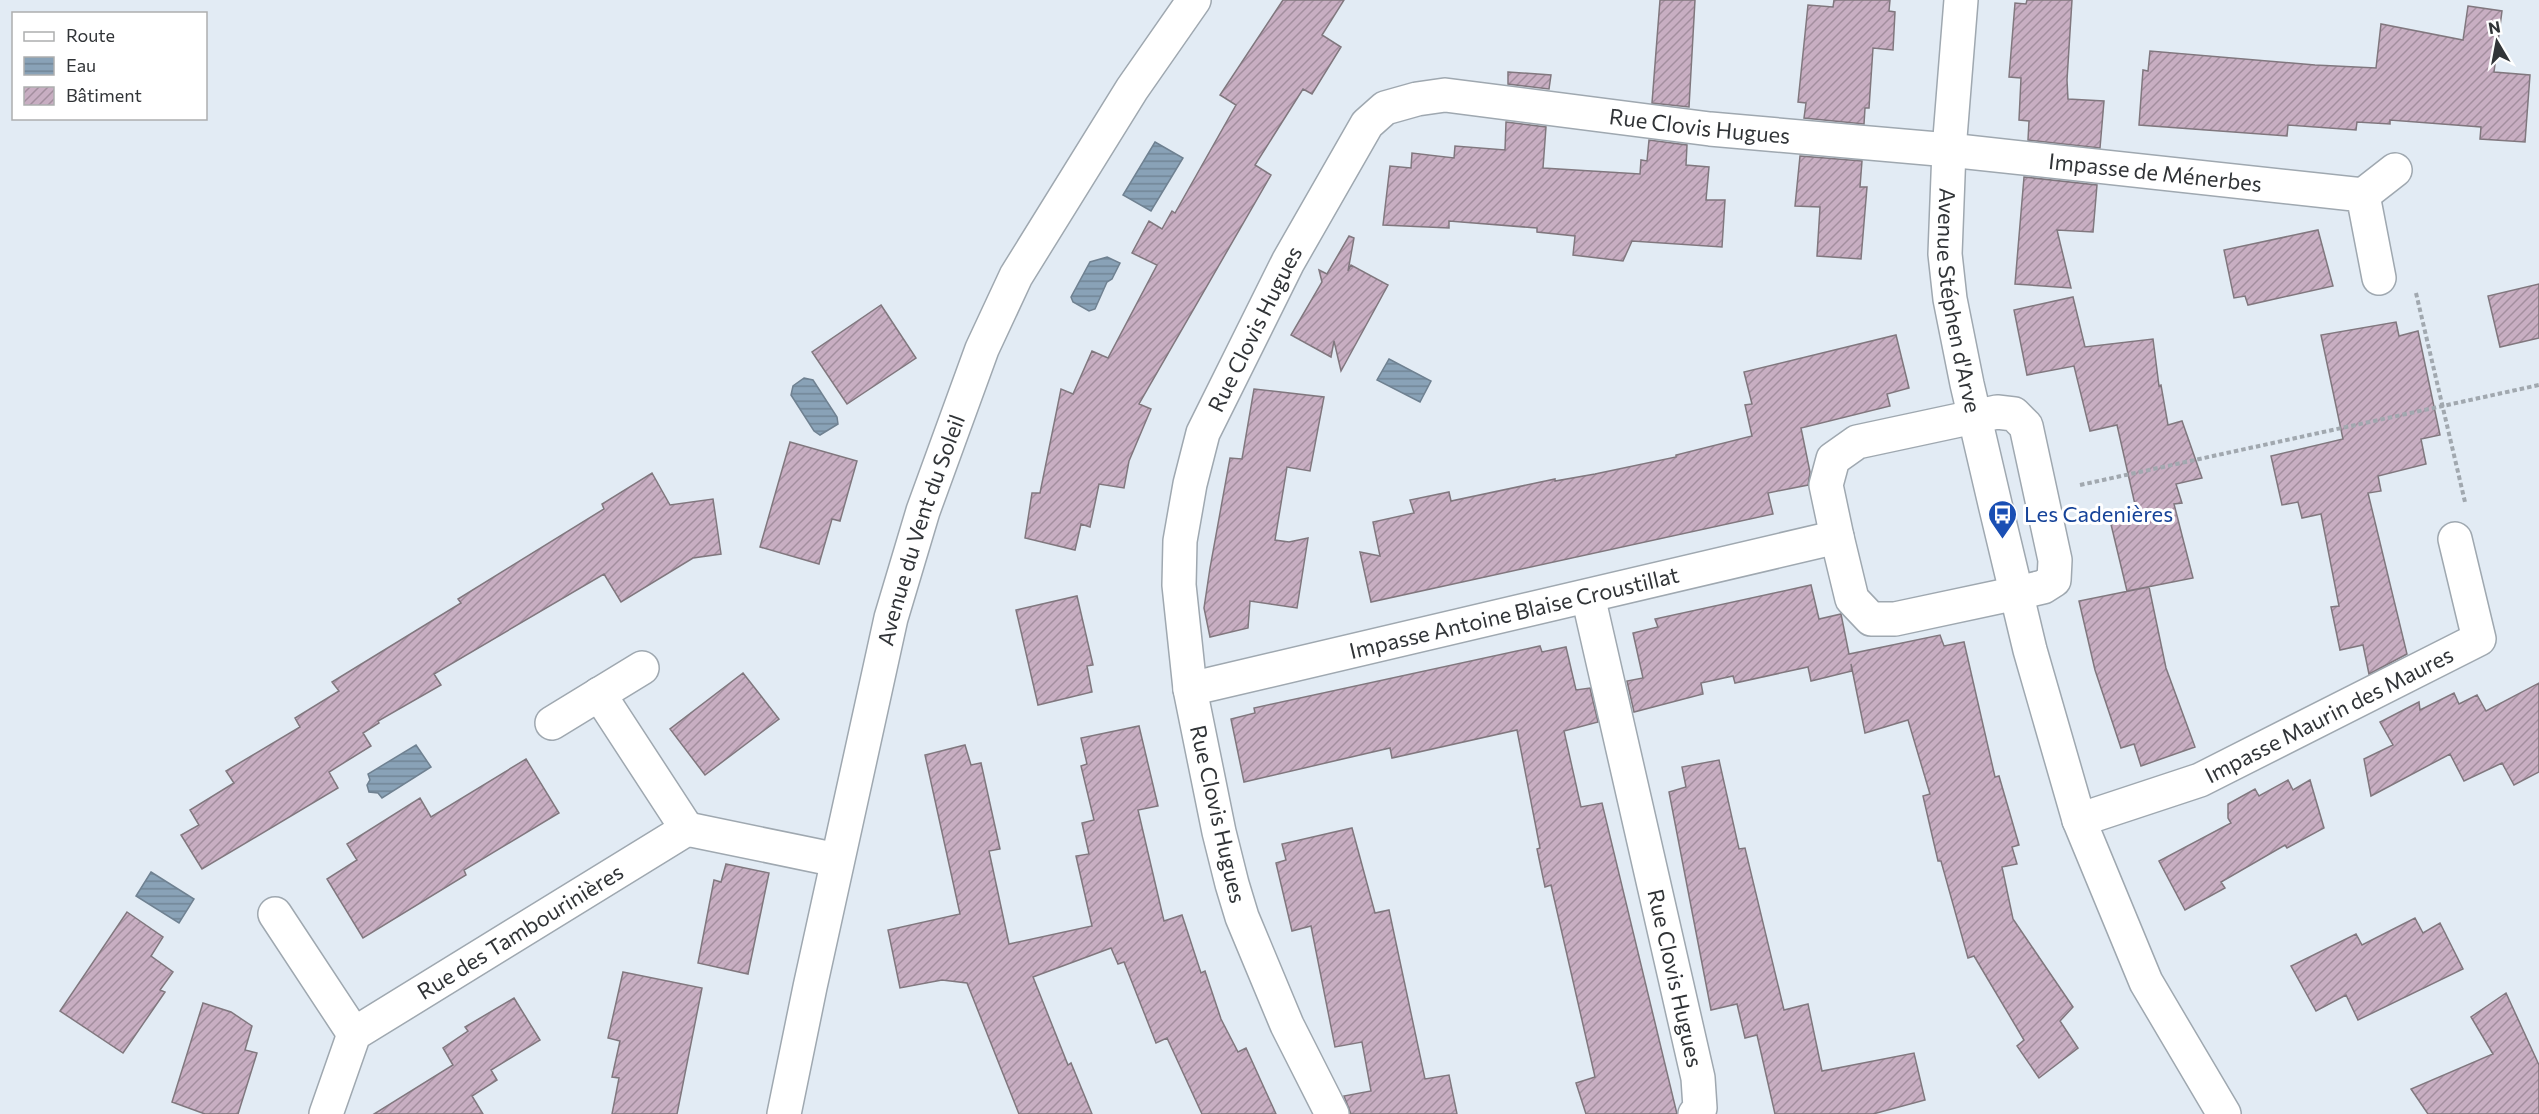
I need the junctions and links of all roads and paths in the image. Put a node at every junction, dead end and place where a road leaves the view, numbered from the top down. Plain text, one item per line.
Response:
1 (1194, 0) edge
2 (1961, 0) edge
3 (1949, 150) junction
4 (2395, 170) dead end
5 (2363, 195) junction
6 (2379, 278) joint
7 (2539, 385) edge
8 (2443, 406) junction
9 (1975, 417) junction
10 (2041, 494) junction
11 (1837, 537) junction
12 (2456, 539) joint
13 (2017, 593) junction
14 (1588, 596) junction
15 (642, 668) dead end
16 (1190, 689) junction
17 (599, 694) junction
18 (552, 723) dead end
19 (2079, 820) junction
20 (687, 829) junction
21 (837, 860) junction
22 (274, 914) dead end
23 (354, 1034) junction
24 (326, 1114) edge
25 (784, 1114) edge
26 (1332, 1114) edge
27 (1695, 1114) edge
28 (2224, 1114) edge

1 - 21 street, Avenue du Vent du Soleil
2 - 3 street, Avenue Stéphen d'Arve
3 - 5 street, Impasse de Ménerbes
3 - 9 street, Avenue Stéphen d'Arve
3 - 16 street, Rue Clovis Hugues
4 - 5 street
5 - 6 street
6 - 8 path
7 - 8 path
8 - 10 path
8 - 12 path
9 - 10 street
9 - 11 street
9 - 13 street, Avenue Stéphen d'Arve
10 - 13 street
11 - 13 street
11 - 14 street, Impasse Antoine Blaise Croustillat
12 - 19 street, Impasse Maurin des Maures
13 - 19 street, Avenue Stéphen d'Arve
14 - 16 street, Impasse Antoine Blaise Croustillat
14 - 27 street, Rue Clovis Hugues
15 - 17 street
16 - 26 street, Rue Clovis Hugues
17 - 18 street
17 - 20 street
19 - 28 street, Avenue Stéphen d'Arve
20 - 21 street
20 - 23 street, Rue des Tambourinières
21 - 25 street, Avenue du Vent du Soleil
22 - 23 street
23 - 24 street

